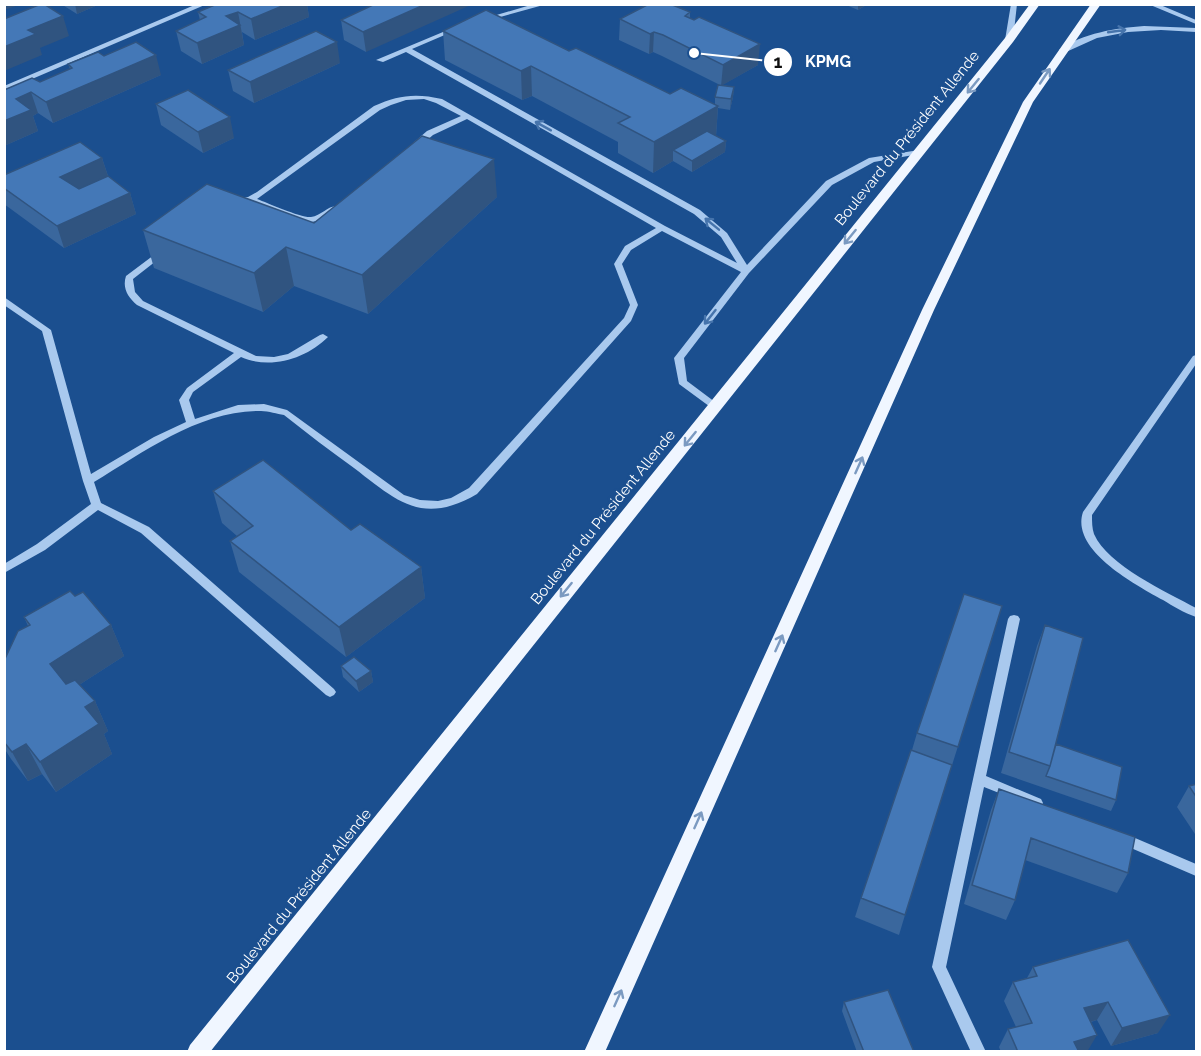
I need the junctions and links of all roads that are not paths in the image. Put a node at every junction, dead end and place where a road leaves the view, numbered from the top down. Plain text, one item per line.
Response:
1 (204, 4) edge
2 (544, 4) edge
3 (1014, 4) edge
4 (1035, 4) edge
5 (1096, 4) edge
6 (1151, 4) edge
7 (479, 21) edge
8 (1197, 22) edge
9 (469, 24) edge
10 (1197, 30) edge
11 (1009, 40) junction
12 (406, 49) junction
13 (1063, 50) junction
14 (380, 60) dead end
15 (4, 89) edge
16 (467, 116) junction
17 (919, 152) junction
18 (403, 155) edge
19 (250, 198) junction
20 (230, 201) edge
21 (340, 204) edge
22 (662, 228) junction
23 (166, 249) edge
24 (746, 271) junction
25 (4, 300) edge
26 (323, 337) dead end
27 (240, 353) junction
28 (1197, 358) edge
29 (716, 407) junction
30 (191, 422) junction
31 (88, 481) junction
32 (97, 505) junction
33 (4, 569) edge
34 (1197, 613) edge
35 (1014, 619) dead end
36 (330, 692) dead end
37 (980, 779) junction
38 (1045, 806) edge
39 (1110, 834) edge
40 (1197, 870) edge
41 (197, 1052) edge
42 (594, 1052) edge
43 (979, 1052) edge

1 - 15 street
2 - 7 street
3 - 11 street
4 - 11 main road, Boulevard du Président Allende
5 - 13 main road
6 - 8 street
9 - 12 street
13 -> 10 street
11 -> 17 main road, Boulevard du Président Allende
12 - 14 street
24 -> 12 street
42 -> 13 main road
16 - 18 street
16 - 19 street
16 - 22 street
17 - 24 street
17 -> 29 main road, Boulevard du Président Allende
19 - 20 street
19 - 21 street
22 - 24 street
22 - 30 street
23 - 27 street
24 -> 29 street
25 - 31 street
26 - 27 street
27 - 30 street
28 - 34 street
29 -> 41 main road, Boulevard du Président Allende
30 - 31 street
31 - 32 street
32 - 33 street
32 - 36 street
35 - 37 street
37 - 38 street
37 - 43 street
39 - 40 street

